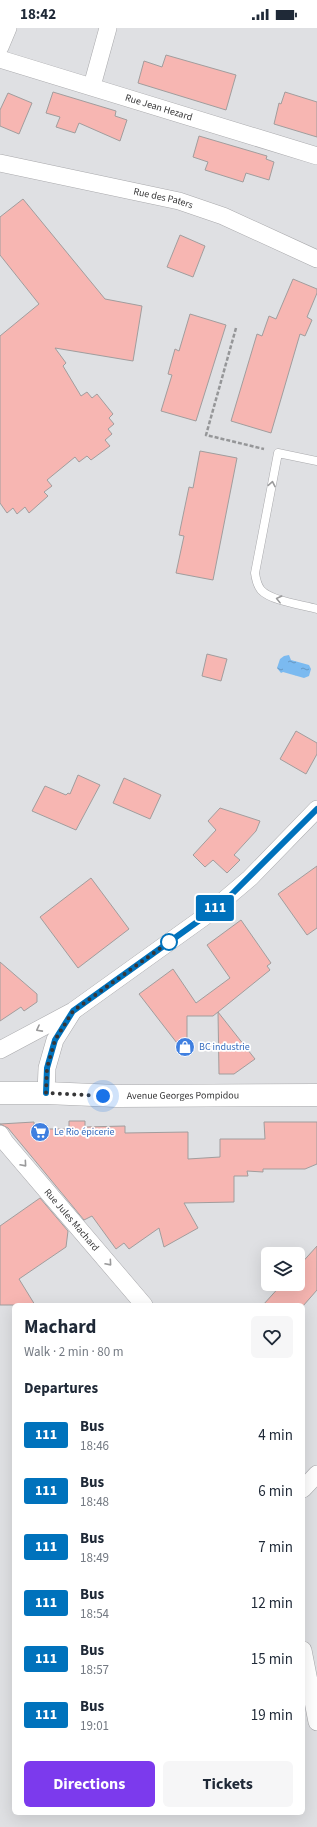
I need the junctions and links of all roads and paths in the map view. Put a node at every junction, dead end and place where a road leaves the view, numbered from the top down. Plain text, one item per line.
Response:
1 (8, 28) edge
2 (108, 28) edge
3 (0, 47) edge
4 (0, 59) edge
5 (92, 86) junction
6 (317, 156) edge
7 (0, 163) edge
8 (317, 259) edge
9 (236, 328) dead end
10 (278, 453) junction
11 (317, 461) edge
12 (317, 609) edge
13 (317, 809) edge
14 (73, 1011) junction
15 (0, 1050) edge
16 (0, 1093) edge
17 (46, 1093) junction
18 (317, 1095) edge
19 (0, 1134) edge
20 (142, 1303) edge
21 (317, 1474) edge
22 (305, 1487) edge
23 (305, 1660) edge
24 (317, 1722) edge

1 - 3 street
2 - 5 street
4 - 5 street, Rue Jean Hezard
5 - 6 street, Rue Jean Hezard
7 - 8 street, Rue des Paters
9 - 10 path
10 - 11 lane
12 -> 10 lane
13 - 14 street
14 -> 15 street
14 - 17 street
16 - 17 main road, Avenue Georges Pompidou
17 - 18 main road, Avenue Georges Pompidou
19 -> 20 street, Rue Jules Machard
21 - 22 street
23 - 24 street

